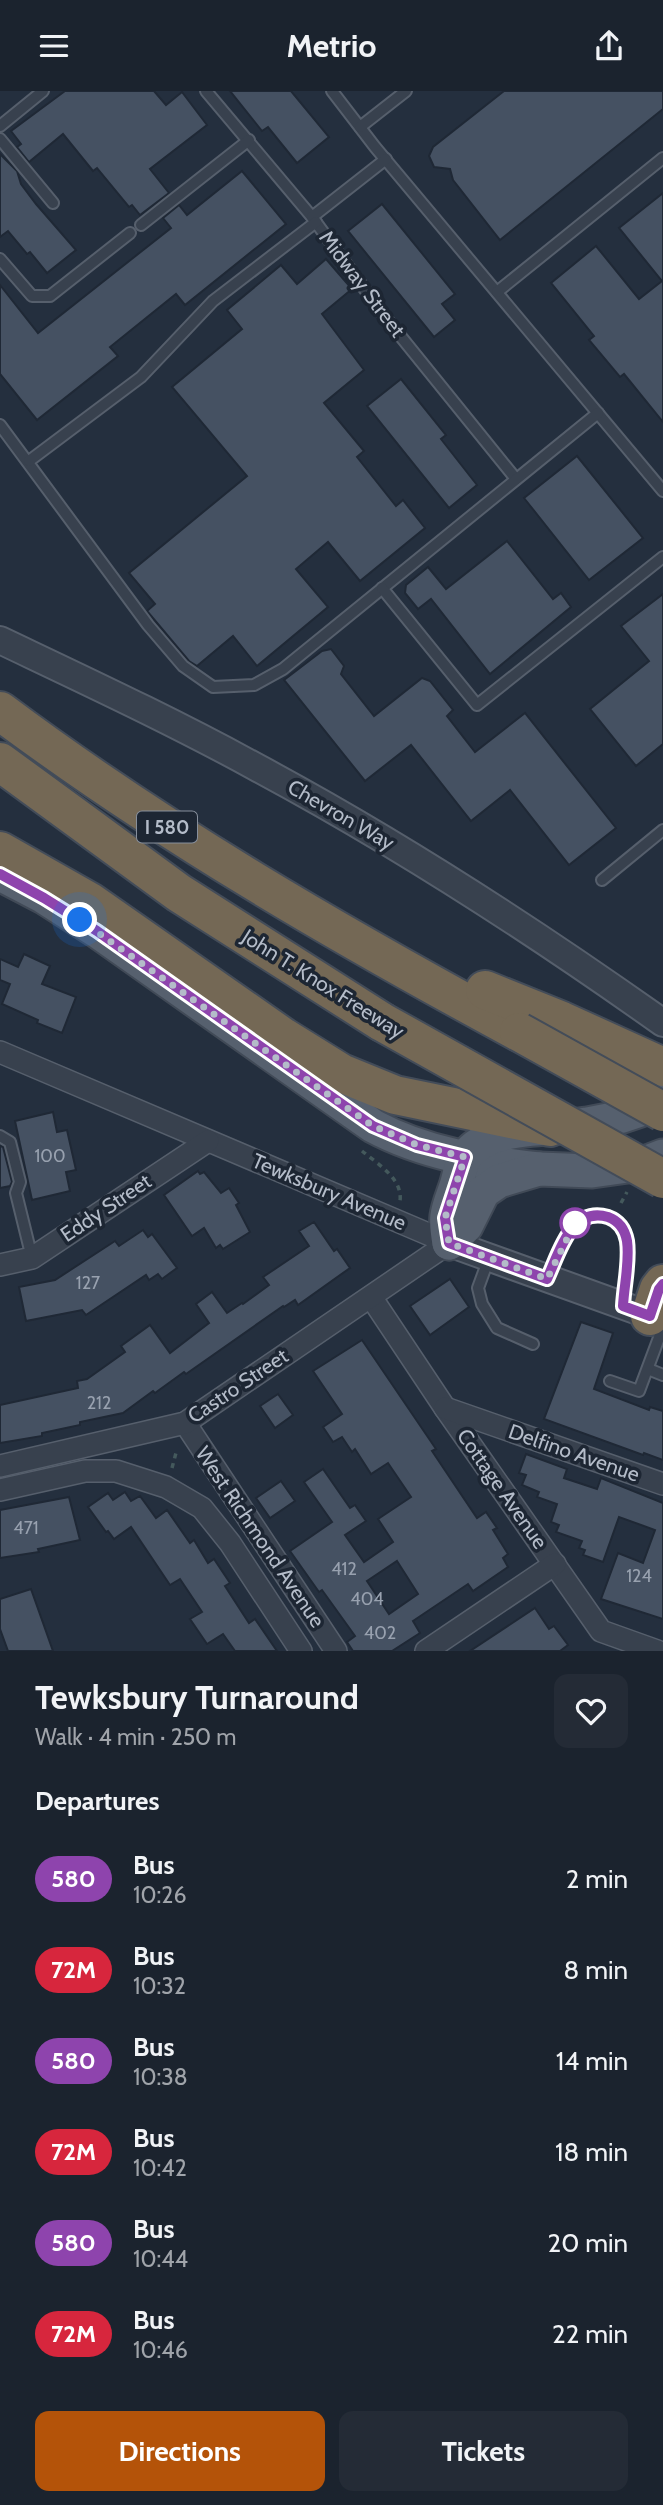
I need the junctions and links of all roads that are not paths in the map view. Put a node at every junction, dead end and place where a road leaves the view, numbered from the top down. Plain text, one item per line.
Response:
1 (43, 91) edge
2 (206, 91) edge
3 (332, 91) edge
4 (406, 91) edge
5 (0, 126) edge
6 (360, 127) junction
7 (0, 139) edge
8 (249, 140) junction
9 (663, 158) edge
10 (386, 159) junction
11 (52, 203) dead end
12 (314, 219) junction
13 (141, 225) dead end
14 (130, 233) dead end
15 (0, 258) edge
16 (497, 292) junction
17 (598, 413) junction
18 (0, 425) edge
19 (29, 461) junction
20 (516, 479) junction
21 (663, 491) edge
22 (663, 558) edge
23 (382, 588) junction
24 (0, 640) edge
25 (0, 711) edge
26 (0, 762) edge
27 (0, 775) edge
28 (663, 830) edge
29 (0, 851) edge
30 (144, 868) junction
31 (0, 874) edge
32 (602, 880) dead end
33 (342, 933) junction
34 (663, 1023) edge
35 (0, 1052) edge
36 (663, 1067) edge
37 (663, 1100) edge
38 (663, 1112) edge
39 (550, 1127) junction
40 (0, 1136) edge
41 (208, 1141) junction
42 (663, 1156) edge
43 (465, 1157) junction
44 (539, 1169) junction
45 (663, 1179) edge
46 (449, 1243) junction
47 (32, 1258) junction
48 (489, 1258) junction
49 (0, 1265) edge
50 (547, 1279) junction
51 (371, 1297) junction
52 (652, 1311) edge
53 (533, 1344) dead end
54 (648, 1369) junction
55 (663, 1375) edge
56 (610, 1381) dead end
57 (445, 1408) junction
58 (185, 1423) junction
59 (0, 1466) edge
60 (663, 1484) edge
61 (0, 1490) edge
62 (555, 1564) junction
63 (301, 1651) edge
64 (336, 1651) edge
65 (426, 1651) edge
66 (657, 1651) edge

1 - 5 lane
2 - 8 lane, Midway Street
3 - 6 lane
4 - 6 lane
6 - 10 lane
7 - 11 lane
8 - 12 lane, Midway Street
8 - 13 lane
9 - 16 lane
10 - 12 lane
10 - 16 lane
12 - 19 lane
12 - 20 lane, Midway Street
14 - 15 lane
16 - 17 lane
17 - 20 lane
17 - 21 lane
18 - 19 lane
19 - 23 lane
20 - 23 lane
22 - 23 lane
24 - 34 street, Chevron Way
25 - 33 highway, I 580
26 - 30 highway, John T. Knox Freeway / I 580
27 - 30 highway
28 - 32 lane
29 - 39 highway
30 - 45 highway, John T. Knox Freeway / I 580, bridge
31 - 43 main road
33 - 36 highway
33 - 38 highway, I 580, bridge
35 - 41 street, Tewksbury Avenue
37 - 39 main road
39 - 43 main road
40 - 47 lane
41 - 46 street, Tewksbury Avenue
41 - 47 street, Eddy Street
42 - 44 main road, Castro Street
43 - 44 main road
43 - 46 main road
44 - 46 main road, Castro Street
46 - 48 street, Tewksbury Avenue
46 - 51 street, Castro Street
47 - 49 street, Eddy Street
48 - 50 street, Tewksbury Avenue
48 - 53 lane
50 - 52 street, Tewksbury Avenue
50 - 52 lane
51 - 57 street, Cottage Avenue
51 - 58 street, Castro Street
52 - 54 lane
54 - 55 lane
54 - 56 lane
57 - 60 street, Delfino Avenue
57 - 62 street, Cottage Avenue
58 - 59 street, Castro Street
58 - 64 street, West Richmond Avenue
61 - 63 street, West Richmond Avenue
62 - 65 street
62 - 66 street, Cottage Avenue

